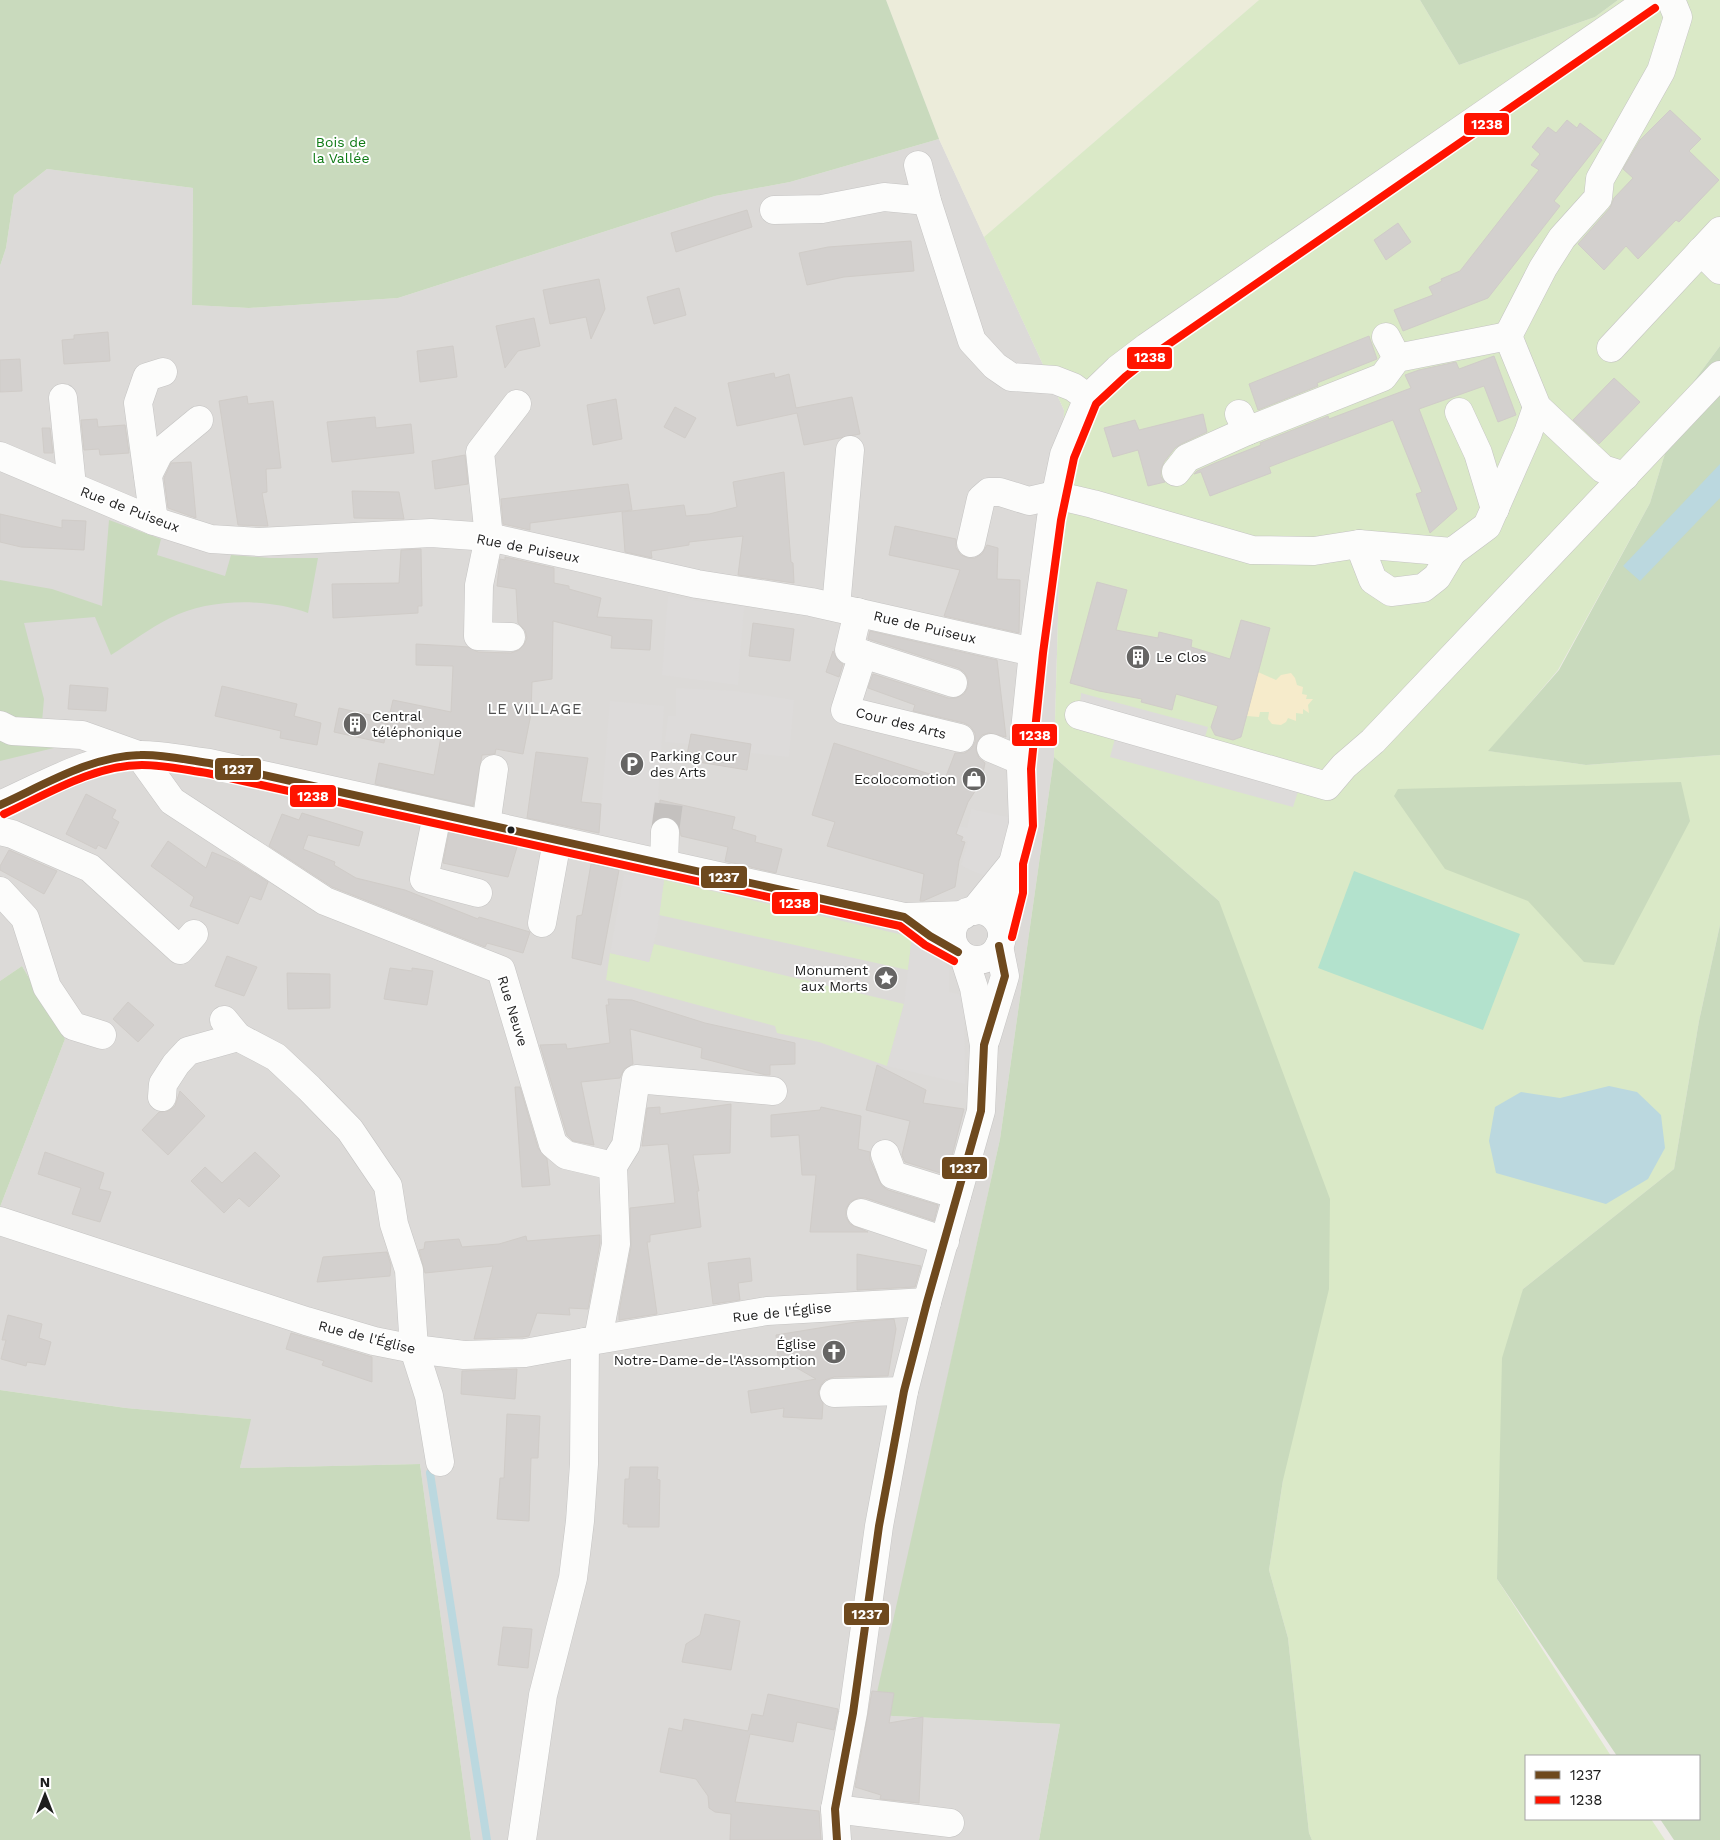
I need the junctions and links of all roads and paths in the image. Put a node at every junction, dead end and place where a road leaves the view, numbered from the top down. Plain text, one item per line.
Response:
1 (1649, 0) edge
2 (1671, 0) edge
3 (918, 165) dead end
4 (927, 201) junction
5 (774, 210) dead end
6 (1720, 231) edge
7 (1711, 261) edge
8 (1508, 336) junction
9 (1611, 348) dead end
10 (163, 372) dead end
11 (1720, 375) edge
12 (63, 398) dead end
13 (1088, 398) junction
14 (517, 404) dead end
15 (1537, 407) junction
16 (1459, 412) dead end
17 (199, 420) dead end
18 (850, 450) dead end
19 (0, 456) edge
20 (1176, 472) dead end
21 (148, 475) junction
22 (1625, 476) junction
23 (72, 486) junction
24 (1055, 495) junction
25 (1495, 509) junction
26 (154, 521) junction
27 (489, 537) junction
28 (971, 543) dead end
29 (1359, 544) junction
30 (1452, 552) junction
31 (847, 610) junction
32 (511, 637) dead end
33 (1033, 652) junction
34 (863, 654) junction
35 (953, 682) dead end
36 (1079, 715) dead end
37 (0, 725) edge
38 (960, 738) dead end
39 (991, 748) dead end
40 (139, 755) junction
41 (494, 769) dead end
42 (1016, 776) junction
43 (0, 805) edge
44 (437, 815) junction
45 (486, 825) junction
46 (0, 830) edge
47 (666, 832) tunnel mouth
48 (558, 841) junction
49 (1013, 862) junction
50 (646, 866) junction
51 (0, 891) edge
52 (478, 894) dead end
53 (969, 913) junction
54 (904, 917) junction
55 (542, 923) dead end
56 (194, 934) dead end
57 (1000, 940) junction
58 (961, 954) junction
59 (102, 1035) dead end
60 (984, 1046) junction
61 (773, 1091) dead end
62 (162, 1097) dead end
63 (886, 1154) dead end
64 (613, 1166) junction
65 (957, 1195) junction
66 (861, 1213) dead end
67 (0, 1220) edge
68 (945, 1241) junction
69 (927, 1302) junction
70 (592, 1340) junction
71 (414, 1349) junction
72 (904, 1391) junction
73 (834, 1393) dead end
74 (440, 1462) dead end
75 (835, 1810) junction
76 (950, 1823) dead end
77 (522, 1840) edge
78 (837, 1840) edge

1 - 13 street
2 - 8 street
3 - 4 street
4 - 5 street
4 - 13 street
6 - 7 street
7 - 9 street
8 - 15 street
8 - 20 street
10 - 21 street
11 - 22 street
12 - 23 street
13 - 24 street
14 - 27 street
15 - 22 street
15 - 25 street
16 - 25 street
17 - 21 street
18 - 31 street
19 - 23 street, Rue de Puiseux
21 - 26 street
22 - 36 street
23 - 26 street, Rue de Puiseux
24 - 28 street
24 - 29 street
24 - 33 street
25 - 30 street
26 - 27 street, Rue de Puiseux
27 - 31 street, Rue de Puiseux
27 - 32 street
29 - 30 street
29 - 30 street
31 - 33 street, Rue de Puiseux
31 - 34 street
33 - 42 street
34 - 35 street
34 - 38 street, Cour des Arts
37 - 40 street
39 - 42 street
40 - 43 street
40 - 44 street
40 - 64 street, Rue Neuve
41 - 45 street
42 - 49 street
44 - 45 street
44 - 52 street
45 - 48 street
46 - 56 street
47 - 50 street
48 - 50 street
48 - 55 street
49 - 53 street
49 - 57 street
50 - 54 street
51 - 59 street
53 - 54 street
53 - 57 street
53 - 58 street
54 - 58 street
57 - 58 street
57 - 60 street
58 - 60 street
60 - 65 street
61 - 64 street
62 - 71 street
63 - 65 street
64 - 70 street
65 - 68 street
66 - 68 street
67 - 71 street, Rue de l'Église
68 - 69 street
69 - 70 street, Rue de l'Église
69 - 72 street
70 - 71 street, Rue de l'Église
70 - 77 street
71 - 74 street
72 - 73 street
72 - 75 street
75 - 76 street
75 - 78 street

